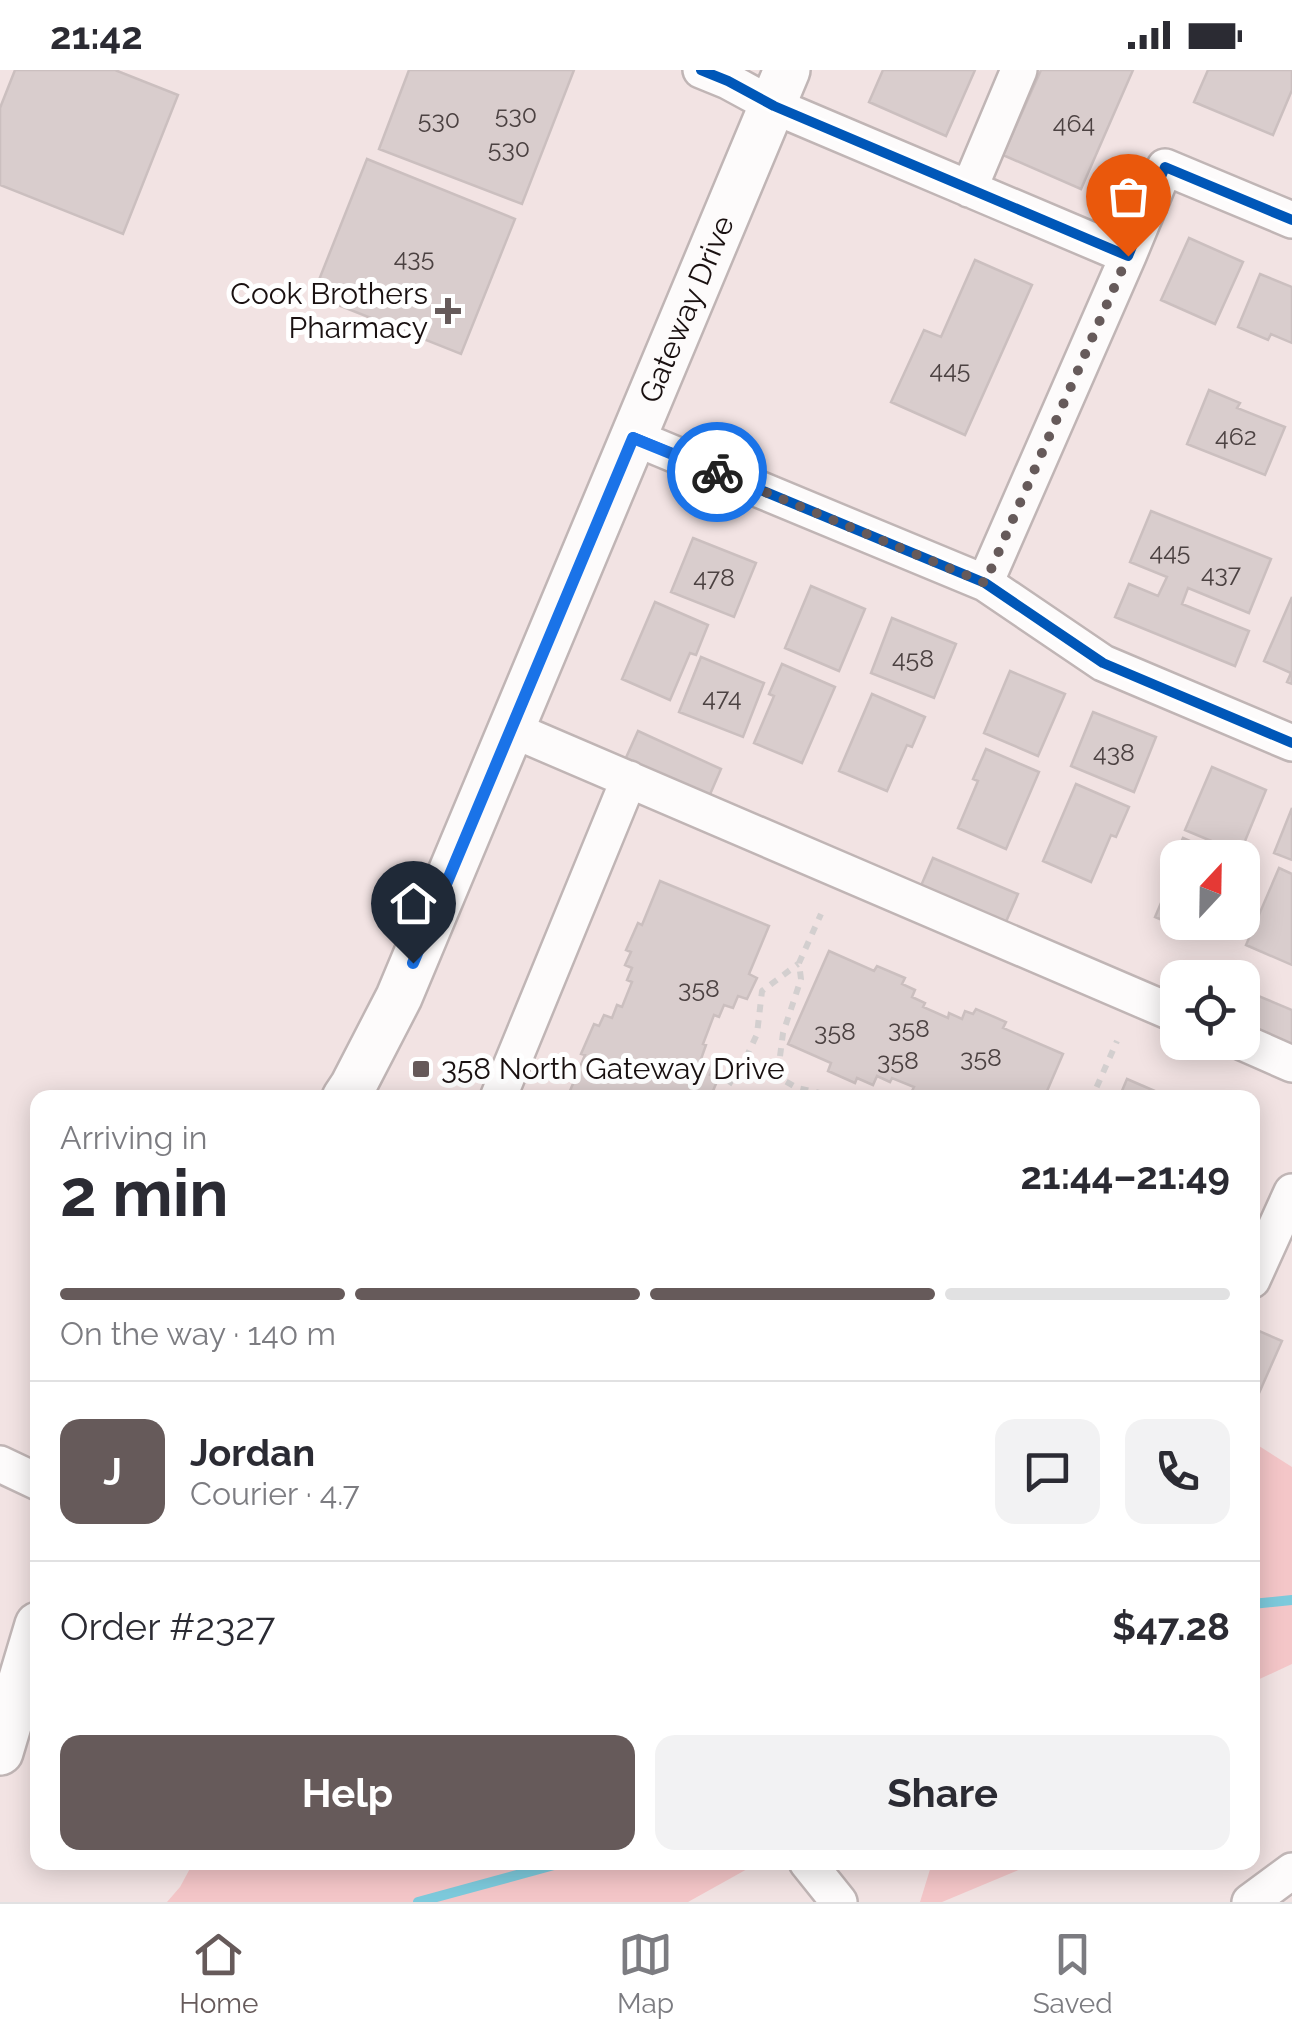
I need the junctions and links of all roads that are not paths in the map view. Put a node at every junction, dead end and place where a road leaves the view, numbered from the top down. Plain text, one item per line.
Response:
1 (701, 70) edge
2 (1019, 70) edge
3 (780, 88) edge
4 (969, 189) junction
5 (1288, 209) edge
6 (1128, 256) junction
7 (633, 438) junction
8 (985, 583) junction
9 (511, 729) junction
10 (1292, 743) edge
11 (628, 779) junction
12 (1160, 1006) edge
13 (1260, 1050) edge
14 (1292, 1064) edge
15 (349, 1090) edge
16 (501, 1090) edge
17 (1292, 1192) edge
18 (1260, 1262) edge
19 (0, 1464) edge
20 (30, 1478) edge
21 (30, 1653) edge
22 (0, 1752) edge
23 (813, 1870) edge
24 (1292, 1871) edge
25 (839, 1902) edge
26 (1250, 1902) edge

1 - 3 street
2 - 4 street
3 - 4 street
3 - 7 main road, Gateway Drive
4 - 6 street
5 - 6 street
6 - 8 street
7 - 8 street
7 - 9 main road, Gateway Drive
8 - 10 street
9 - 11 street
9 - 15 main road, Gateway Drive
11 - 12 street
11 - 16 street
13 - 14 street
17 - 18 street
19 - 20 street
21 - 22 main road
23 - 25 street
24 - 26 street

